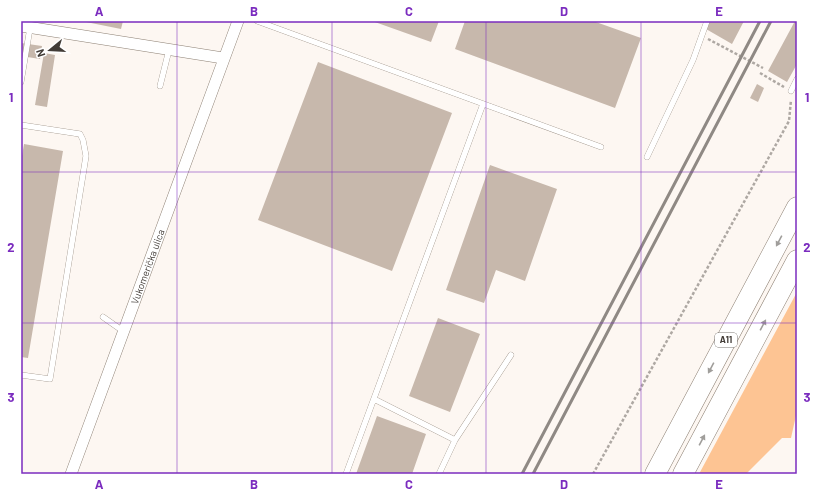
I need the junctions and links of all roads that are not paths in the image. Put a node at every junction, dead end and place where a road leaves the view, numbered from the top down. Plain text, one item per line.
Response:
1 (238, 21) edge
2 (257, 21) edge
3 (707, 21) edge
4 (25, 27) edge
5 (169, 50) junction
6 (223, 58) junction
7 (22, 72) edge
8 (797, 79) edge
9 (21, 82) edge
10 (160, 86) dead end
11 (791, 91) road end
12 (484, 104) junction
13 (21, 125) edge
14 (601, 147) dead end
15 (647, 157) dead end
16 (797, 207) edge
17 (797, 260) edge
18 (103, 317) dead end
19 (123, 331) junction
20 (511, 355) dead end
21 (21, 375) edge
22 (374, 400) junction
23 (455, 440) junction
24 (71, 474) edge
25 (346, 474) edge
26 (439, 474) edge
27 (655, 474) edge
28 (683, 474) edge

1 - 6 street, Vukomerička ulica
2 - 12 lane
3 - 15 lane
4 - 5 street
4 - 7 lane
5 - 6 street
5 - 10 lane
6 - 19 street, Vukomerička ulica
7 - 9 lane
8 - 11 lane
12 - 14 lane
12 - 22 lane
13 - 21 lane
16 -> 27 highway, A11
28 -> 17 highway, A11
18 - 19 lane
19 - 24 street, Vukomerička ulica
20 - 23 lane
22 - 23 lane
22 - 25 lane
23 - 26 lane

